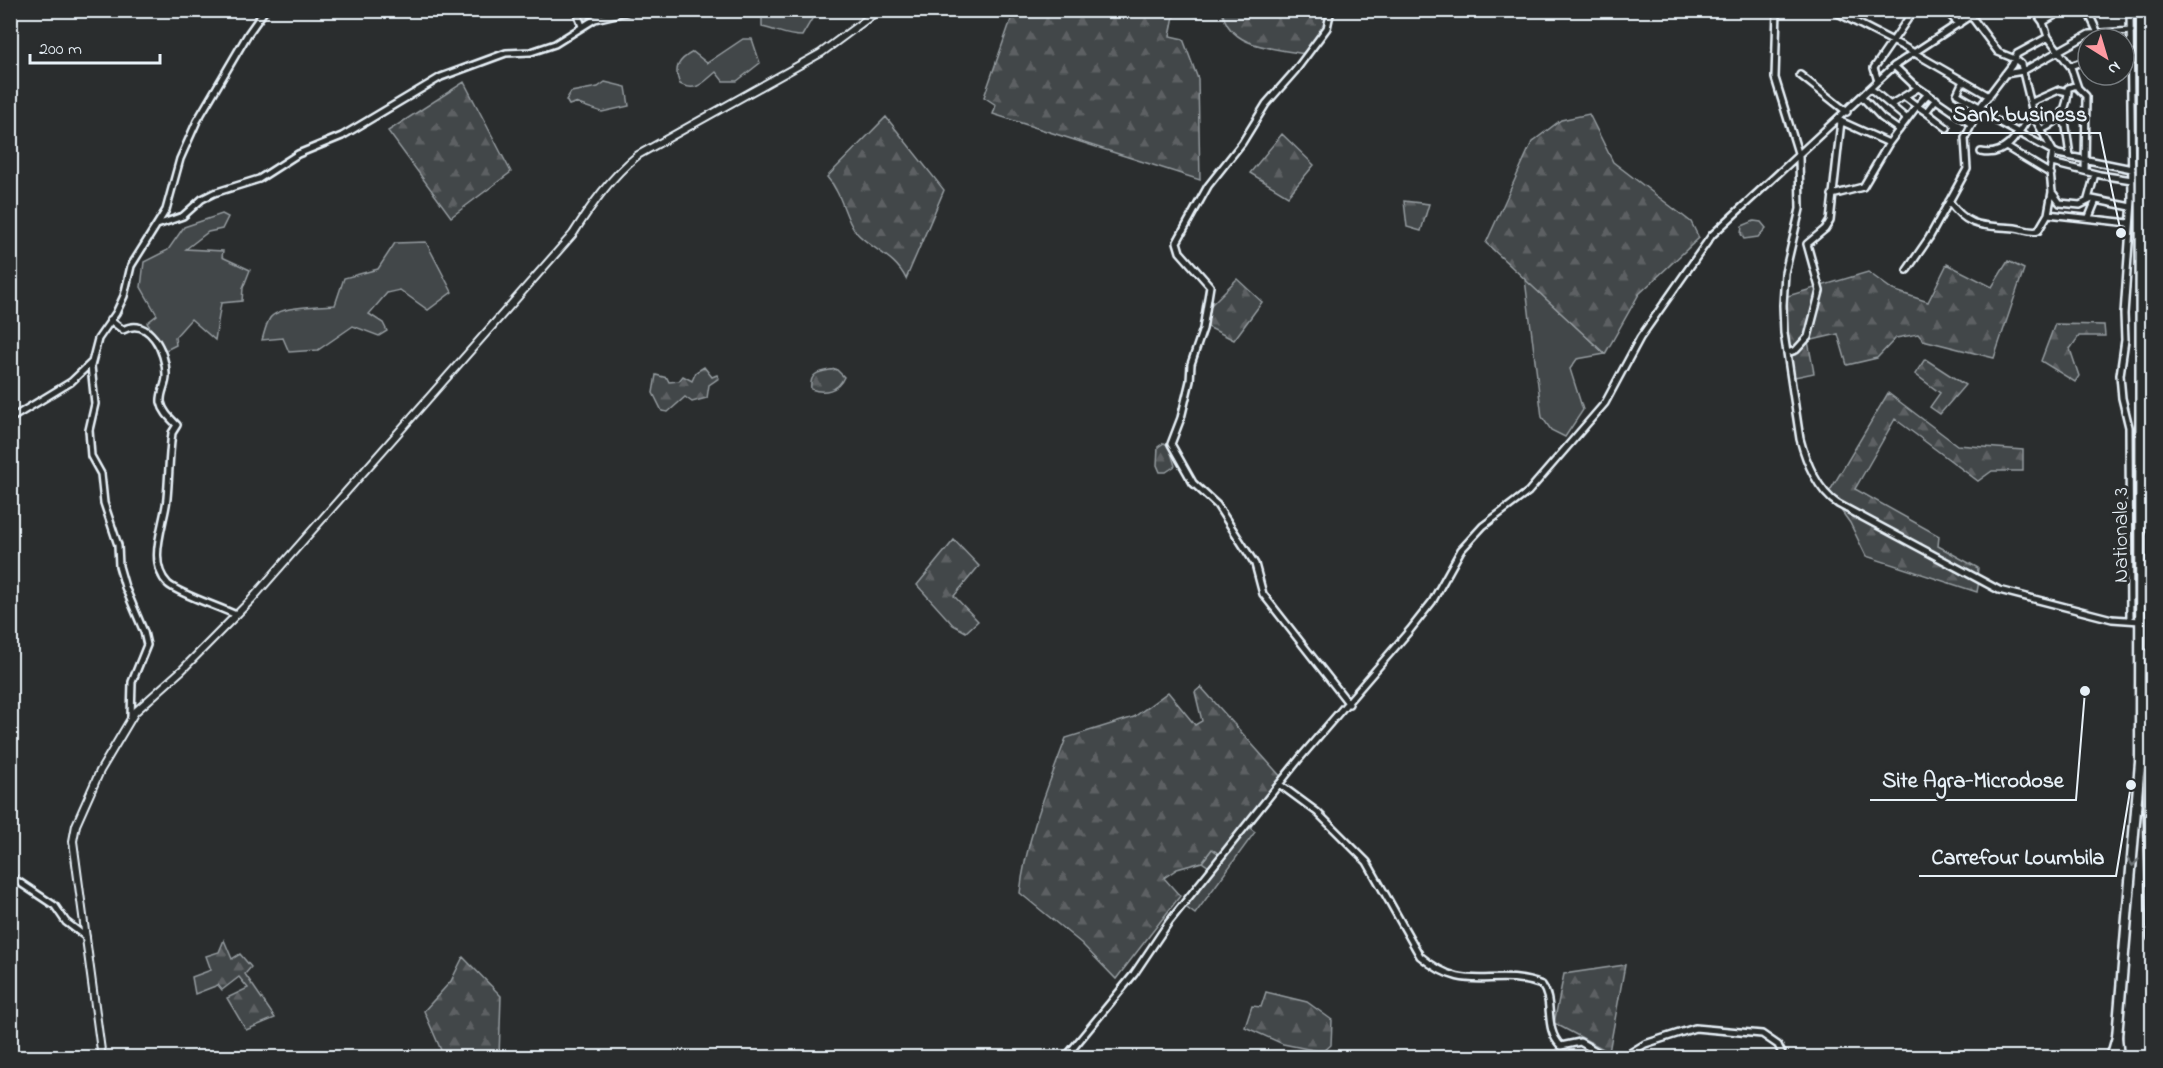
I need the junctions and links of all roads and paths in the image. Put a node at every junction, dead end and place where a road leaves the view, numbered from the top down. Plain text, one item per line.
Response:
1 (265, 10) edge
2 (576, 10) edge
3 (634, 10) edge
4 (879, 10) edge
5 (1331, 10) edge
6 (1777, 10) edge
7 (1832, 10) edge
8 (1914, 10) edge
9 (1945, 10) edge
10 (1979, 10) edge
11 (2034, 10) edge
12 (2087, 10) edge
13 (2130, 10) edge
14 (2141, 10) edge
15 (2147, 10) edge
16 (2064, 11) edge
17 (1971, 16) junction
18 (2043, 21) junction
19 (1959, 24) junction
20 (582, 26) junction
21 (2095, 27) edge
22 (2131, 27) edge
23 (2048, 37) junction
24 (1892, 41) junction
25 (2076, 44) edge
26 (2060, 51) junction
27 (1913, 53) junction
28 (2015, 59) junction
29 (2076, 65) edge
30 (1894, 66) junction
31 (2071, 67) junction
32 (2023, 71) junction
33 (2004, 74) junction
34 (1800, 75) dead end
35 (1878, 81) junction
36 (1963, 81) junction
37 (2076, 82) edge
38 (2076, 85) edge
39 (2079, 87) edge
40 (2132, 87) edge
41 (1918, 88) junction
42 (1870, 89) junction
43 (2068, 92) junction
44 (1928, 94) junction
45 (1989, 96) junction
46 (1862, 97) junction
47 (1905, 98) junction
48 (1936, 99) junction
49 (1897, 102) junction
50 (2032, 102) junction
51 (1890, 105) junction
52 (1917, 106) junction
53 (1980, 107) junction
54 (1897, 109) junction
55 (1847, 112) junction
56 (1926, 112) junction
57 (2032, 112) junction
58 (2064, 113) junction
59 (1974, 117) junction
60 (1907, 119) junction
61 (1965, 119) junction
62 (1839, 121) junction
63 (1971, 124) junction
64 (1947, 128) dead end
65 (2043, 129) junction
66 (1899, 130) junction
67 (2019, 134) junction
68 (1889, 143) junction
69 (2006, 147) junction
70 (2054, 151) junction
71 (1981, 152) dead end
72 (1799, 156) junction
73 (2070, 156) junction
74 (2085, 158) junction
75 (2052, 163) junction
76 (2132, 169) junction
77 (2085, 171) junction
78 (2050, 174) junction
79 (2095, 174) junction
80 (2132, 180) junction
81 (2052, 192) junction
82 (1832, 195) junction
83 (2088, 199) junction
84 (2096, 200) junction
85 (1949, 201) junction
86 (2073, 205) junction
87 (2132, 207) junction
88 (2048, 214) junction
89 (2071, 215) junction
90 (2089, 217) junction
91 (2129, 223) junction
92 (155, 225) junction
93 (1906, 270) dead end
94 (2146, 298) edge
95 (110, 320) junction
96 (1787, 353) junction
97 (92, 362) junction
98 (2146, 418) edge
99 (10, 419) edge
100 (236, 615) junction
101 (2130, 620) junction
102 (2140, 621) junction
103 (2146, 655) edge
104 (1349, 704) junction
105 (131, 717) junction
106 (1279, 784) junction
107 (10, 876) edge
108 (86, 937) junction
109 (2152, 937) edge
110 (2117, 1037) junction
111 (102, 1058) edge
112 (1065, 1058) edge
113 (1608, 1058) edge
114 (1622, 1058) edge
115 (1784, 1058) edge
116 (2112, 1058) edge
117 (2119, 1058) edge

1 - 92 street
2 - 20 street
3 - 20 street
4 - 100 street
5 - 104 street
6 - 72 street
7 - 24 street
8 - 24 street
9 - 19 street
10 - 17 street
11 - 18 street
12 - 21 street
13 - 22 street
14 - 94 main road, Nationale 3
15 - 94 main road, Nationale 3
16 - 18 street
17 - 19 street
17 - 28 street
18 - 23 street
19 - 27 street
20 - 92 street
23 - 26 street
23 - 28 street
24 - 27 street
24 - 35 street
25 - 26 street
26 - 31 street
26 - 32 street
27 - 30 street
27 - 36 street
28 - 32 street
28 - 33 street
29 - 31 street
30 - 35 street
30 - 41 street
31 - 37 street
32 - 33 street
32 - 50 street
33 - 45 street
34 - 55 street
35 - 42 street
36 - 45 street
36 - 53 street
38 - 43 street
39 - 74 street
40 - 76 street
41 - 44 street
41 - 47 street
42 - 46 street
42 - 51 street
43 - 50 street
43 - 58 street
44 - 48 street
44 - 52 street
45 - 53 street
46 - 55 street
46 - 66 street
47 - 49 street
47 - 52 street
48 - 56 street
48 - 61 street
49 - 51 street
49 - 54 street
50 - 57 street
51 - 54 street
52 - 56 street
52 - 60 street
53 - 59 street
53 - 67 street
54 - 60 street
55 - 62 street
56 - 64 street
57 - 65 street
57 - 67 street
58 - 65 street
58 - 73 street
59 - 61 street
59 - 63 street
60 - 66 street
61 - 63 street
62 - 68 street
62 - 72 street
62 - 82 street
63 - 85 street
65 - 70 street
66 - 68 street
67 - 69 street
67 - 70 street
68 - 82 street
69 - 71 street
69 - 78 street
70 - 73 street
70 - 75 street
72 - 96 street
72 - 104 street
73 - 74 street
74 - 76 street
74 - 77 street
75 - 77 street
75 - 78 street
76 - 80 street
77 - 79 street
78 - 81 street
79 - 80 street
79 - 83 street
80 - 87 street
81 - 86 street
81 - 88 street
82 - 96 street
83 - 84 street
83 - 86 street
84 - 87 street
84 - 90 street
85 - 88 street
85 - 93 street
86 - 89 street
87 - 91 street
88 - 89 street
89 - 90 street
90 - 91 street
91 - 101 street
92 - 95 street
94 - 98 main road, Nationale 3
95 - 97 street
95 - 100 street
96 - 101 street
97 - 99 street
97 - 105 street
98 - 102 main road, Nationale 3
98 - 103 main road, Nationale 3
100 - 105 street
101 - 102 street
102 - 103 main road, Nationale 3
103 - 109 main road, Nationale 3
103 -> 110 main road, Nationale 3
104 - 106 street
105 - 108 street
106 - 112 street
106 - 113 street
107 - 108 street
108 - 111 street
110 - 116 main road
110 - 117 main road, Nationale 3
114 - 115 street

